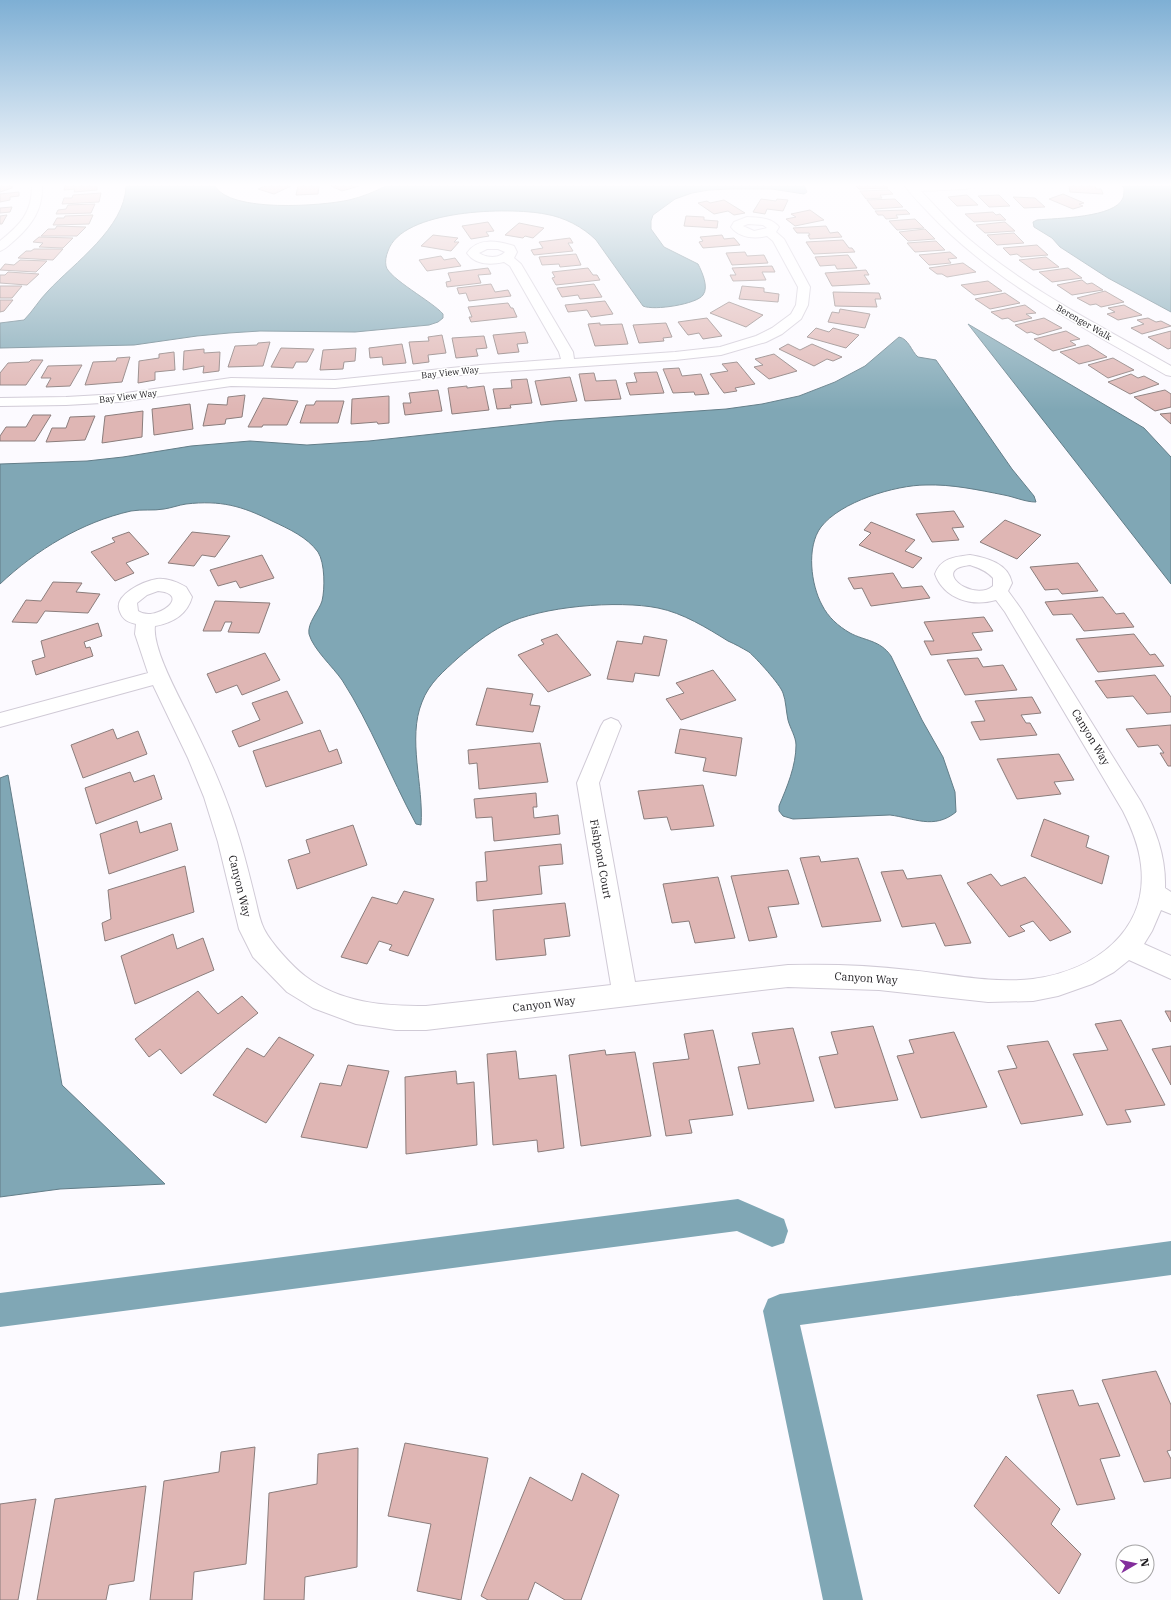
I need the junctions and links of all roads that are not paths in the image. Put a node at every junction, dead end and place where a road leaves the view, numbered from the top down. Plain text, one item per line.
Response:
1 (510, 261) edge
2 (790, 261) edge
3 (990, 261) edge
4 (568, 362) junction
5 (1171, 372) edge
6 (0, 402) edge
7 (999, 592) dead end
8 (146, 620) dead end
9 (159, 677) junction
10 (0, 720) edge
11 (611, 726) dead end
12 (1162, 899) edge
13 (1128, 948) junction
14 (1171, 968) edge
15 (625, 995) junction

1 - 4 street
2 - 4 street, Bay View Way
3 - 5 street, Berenger Walk
4 - 6 street, Bay View Way
7 - 12 street, Canyon Way
8 - 9 street, Canyon Way
9 - 10 street
9 - 15 street, Canyon Way
11 - 15 street, Fishpond Court
12 - 13 street, Canyon Way
13 - 14 street
13 - 15 street, Canyon Way

